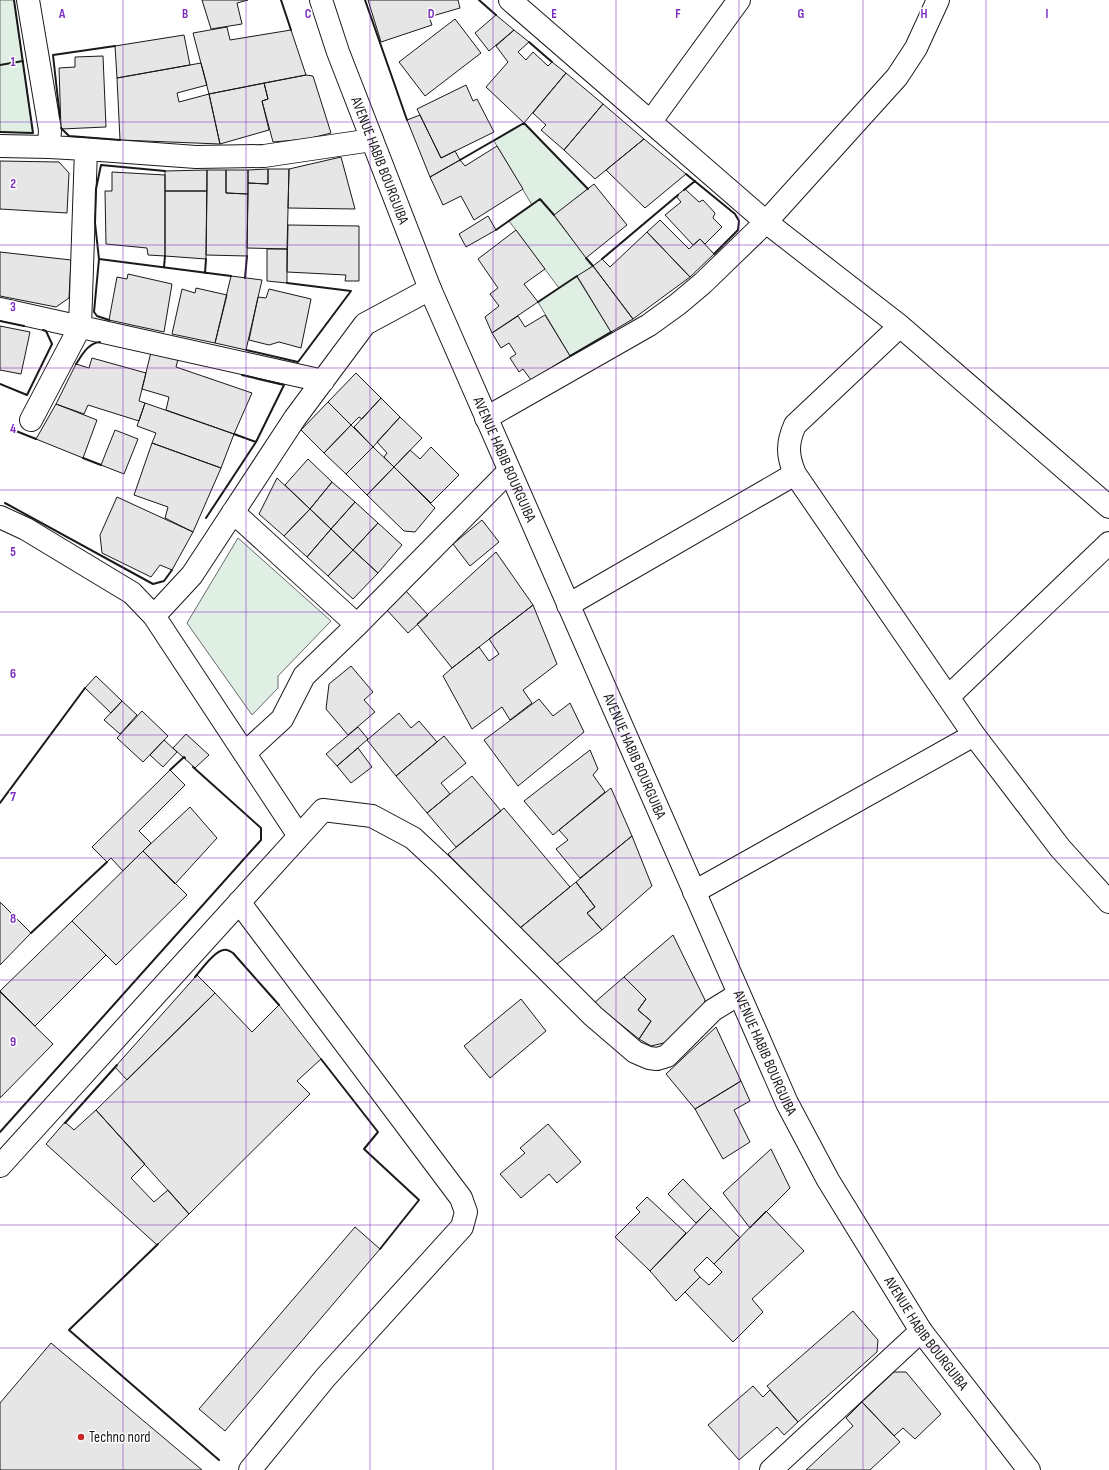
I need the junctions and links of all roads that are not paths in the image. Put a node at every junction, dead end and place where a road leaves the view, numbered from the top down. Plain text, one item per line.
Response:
1 (28, 0) edge
2 (321, 0) edge
3 (510, 0) edge
4 (739, 0) edge
5 (938, 0) edge
6 (651, 120) junction
7 (372, 140) junction
8 (0, 146) edge
9 (49, 147) junction
10 (86, 149) junction
11 (766, 222) junction
12 (430, 289) junction
13 (0, 310) edge
14 (900, 326) junction
15 (80, 327) junction
16 (323, 381) junction
17 (486, 418) junction
18 (31, 420) dead end
19 (509, 471) junction
20 (795, 474) junction
21 (1109, 507) edge
22 (233, 512) junction
23 (0, 517) edge
24 (1109, 543) edge
25 (568, 605) junction
26 (154, 616) junction
27 (357, 625) junction
28 (948, 697) junction
29 (974, 735) junction
30 (245, 753) junction
31 (300, 836) junction
32 (694, 892) junction
33 (239, 902) junction
34 (1109, 902) edge
35 (739, 994) junction
36 (0, 1166) edge
37 (921, 1331) junction
38 (254, 1469) edge
39 (771, 1470) edge
40 (1028, 1470) edge

1 - 9 street
2 - 7 street, AVENUE HABIB BOURGUIBA
3 - 6 street
4 - 6 street
5 - 11 street
6 - 11 street
7 - 10 street
7 - 12 street, AVENUE HABIB BOURGUIBA
8 - 9 street
9 - 10 street
10 - 15 street
11 - 14 street
11 - 17 street
12 - 16 street
12 - 17 street, AVENUE HABIB BOURGUIBA
13 - 15 street
14 - 20 street
14 - 21 street
15 - 16 street
15 - 18 street
16 - 22 street
17 - 19 street, AVENUE HABIB BOURGUIBA
19 - 25 street, AVENUE HABIB BOURGUIBA
19 - 27 street
20 - 25 street
20 - 28 street
22 - 26 street
22 - 27 street
23 - 26 street
24 - 28 street
25 - 32 street, AVENUE HABIB BOURGUIBA
26 - 30 street
27 - 30 street
28 - 29 street
29 - 32 street
29 - 34 street
30 - 31 street
31 - 33 street
31 - 35 street
32 - 35 street, AVENUE HABIB BOURGUIBA
33 - 36 street
33 - 38 street
35 - 37 street, AVENUE HABIB BOURGUIBA
37 - 39 street
37 - 40 street, AVENUE HABIB BOURGUIBA

